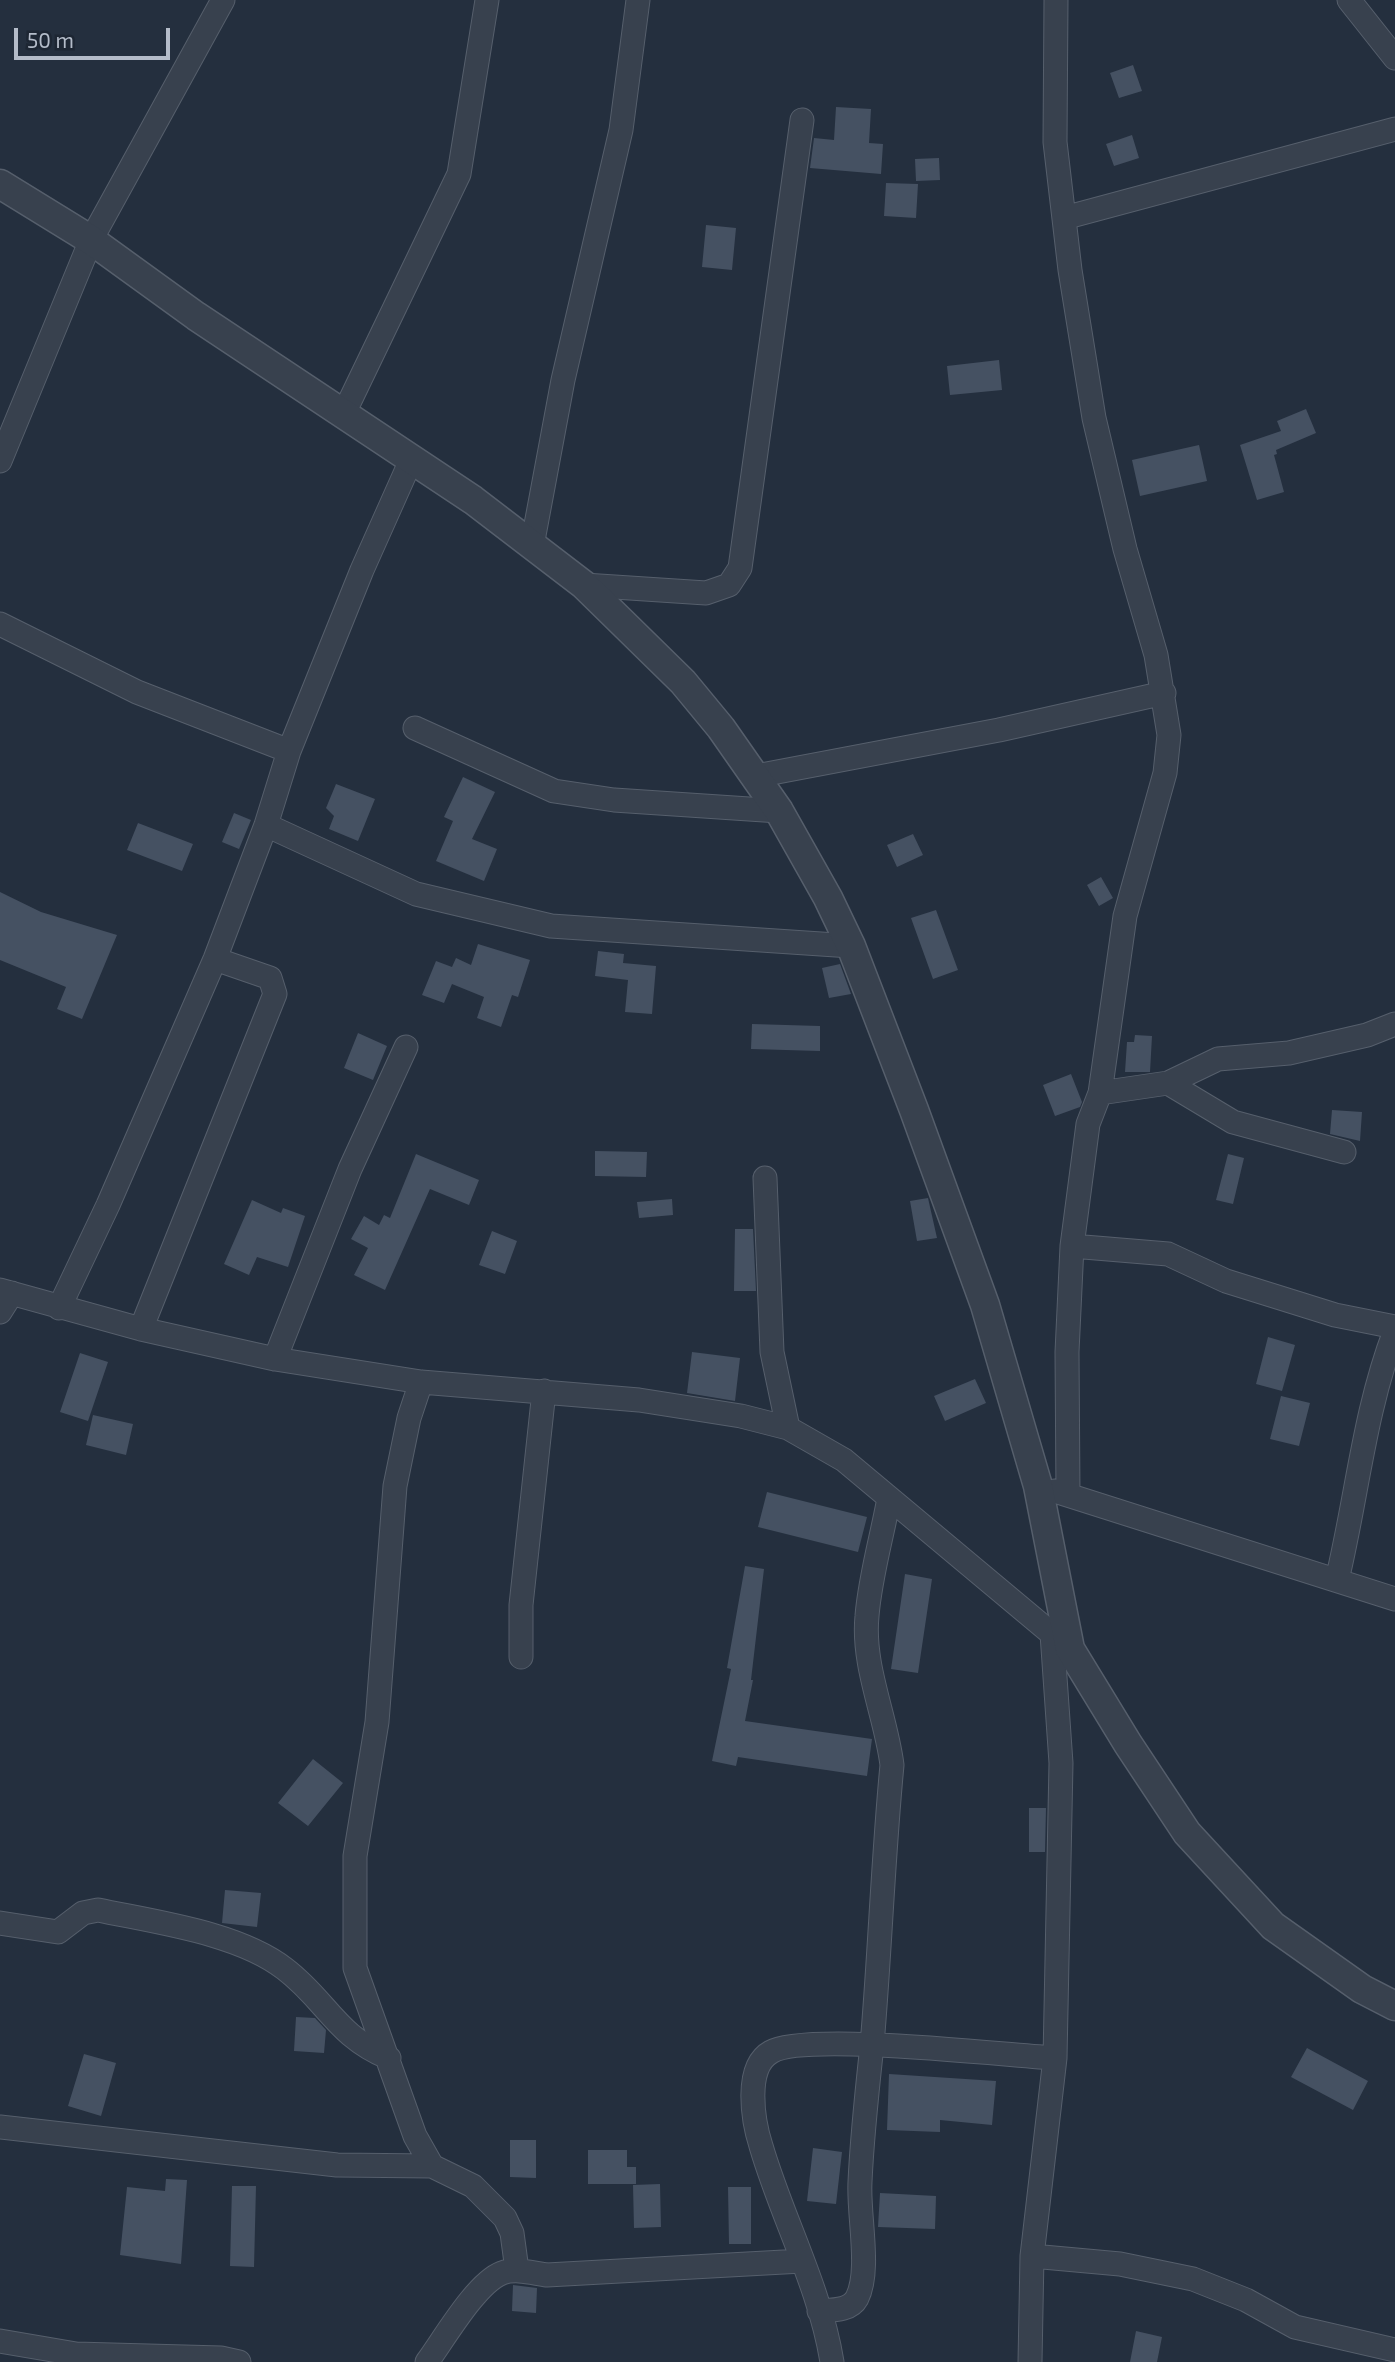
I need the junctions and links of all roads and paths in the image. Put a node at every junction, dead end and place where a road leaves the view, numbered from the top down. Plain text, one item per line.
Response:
1 (223, 0) edge
2 (487, 0) edge
3 (638, 0) edge
4 (1056, 0) edge
5 (1349, 0) edge
6 (1395, 58) edge
7 (802, 120) dead end
8 (1395, 129) edge
9 (0, 184) edge
10 (1064, 218) junction
11 (91, 240) junction
12 (344, 413) junction
13 (412, 458) junction
14 (0, 461) edge
15 (532, 546) junction
16 (584, 585) junction
17 (0, 624) edge
18 (1164, 693) junction
19 (415, 728) dead end
20 (289, 751) junction
21 (756, 776) junction
22 (779, 811) junction
23 (266, 825) junction
24 (851, 946) junction
25 (215, 959) junction
26 (1395, 1024) edge
27 (407, 1047) dead end
28 (1168, 1083) junction
29 (1100, 1093) junction
30 (1344, 1152) dead end
31 (765, 1178) dead end
32 (1072, 1246) junction
33 (4, 1298) edge
34 (59, 1308) junction
35 (141, 1329) junction
36 (1395, 1329) edge
37 (275, 1359) junction
38 (421, 1382) junction
39 (544, 1391) junction
40 (788, 1428) junction
41 (1038, 1486) junction
42 (1068, 1495) junction
43 (889, 1498) junction
44 (1337, 1580) junction
45 (1395, 1599) edge
46 (1061, 1642) junction
47 (521, 1657) dead end
48 (0, 1923) edge
49 (1395, 2006) edge
50 (872, 2046) junction
51 (389, 2058) junction
52 (1055, 2058) junction
53 (0, 2127) edge
54 (432, 2166) junction
55 (1032, 2256) junction
56 (802, 2261) junction
57 (517, 2270) junction
58 (819, 2311) junction
59 (0, 2341) edge
60 (1395, 2350) edge
61 (239, 2362) edge
62 (427, 2362) edge
63 (832, 2362) edge
64 (1030, 2362) edge

1 - 11 street
2 - 12 street
3 - 15 street
4 - 10 street
5 - 6 street
7 - 16 street
8 - 10 street
9 - 11 street
10 - 18 street
11 - 12 street
11 - 14 street
12 - 13 street
13 - 15 street
13 - 20 street
15 - 16 street
16 - 21 street
17 - 20 street
18 - 21 street
18 - 29 street
19 - 22 street
20 - 23 street
21 - 22 street
22 - 24 street
23 - 24 street
23 - 25 street
24 - 41 street
25 - 34 street
25 - 35 street
26 - 28 street
27 - 37 street
28 - 29 street
28 - 30 street
29 - 32 street
31 - 40 street
32 - 36 street
32 - 42 street
33 - 34 street
34 - 35 street
35 - 37 street
36 - 44 street
37 - 38 street
38 - 39 street
38 - 51 street
39 - 40 street
39 - 47 street
40 - 43 street
41 - 42 street
41 - 46 street
42 - 44 street
43 - 46 street
43 - 50 street
44 - 45 street
46 - 49 street
46 - 52 street
48 - 51 street
50 - 52 street
50 - 56 street
50 - 58 street
51 - 54 street
52 - 55 street
53 - 54 street
54 - 57 street
55 - 60 street
55 - 64 street
56 - 57 street
56 - 58 street
57 - 62 street
58 - 63 street
59 - 61 street

